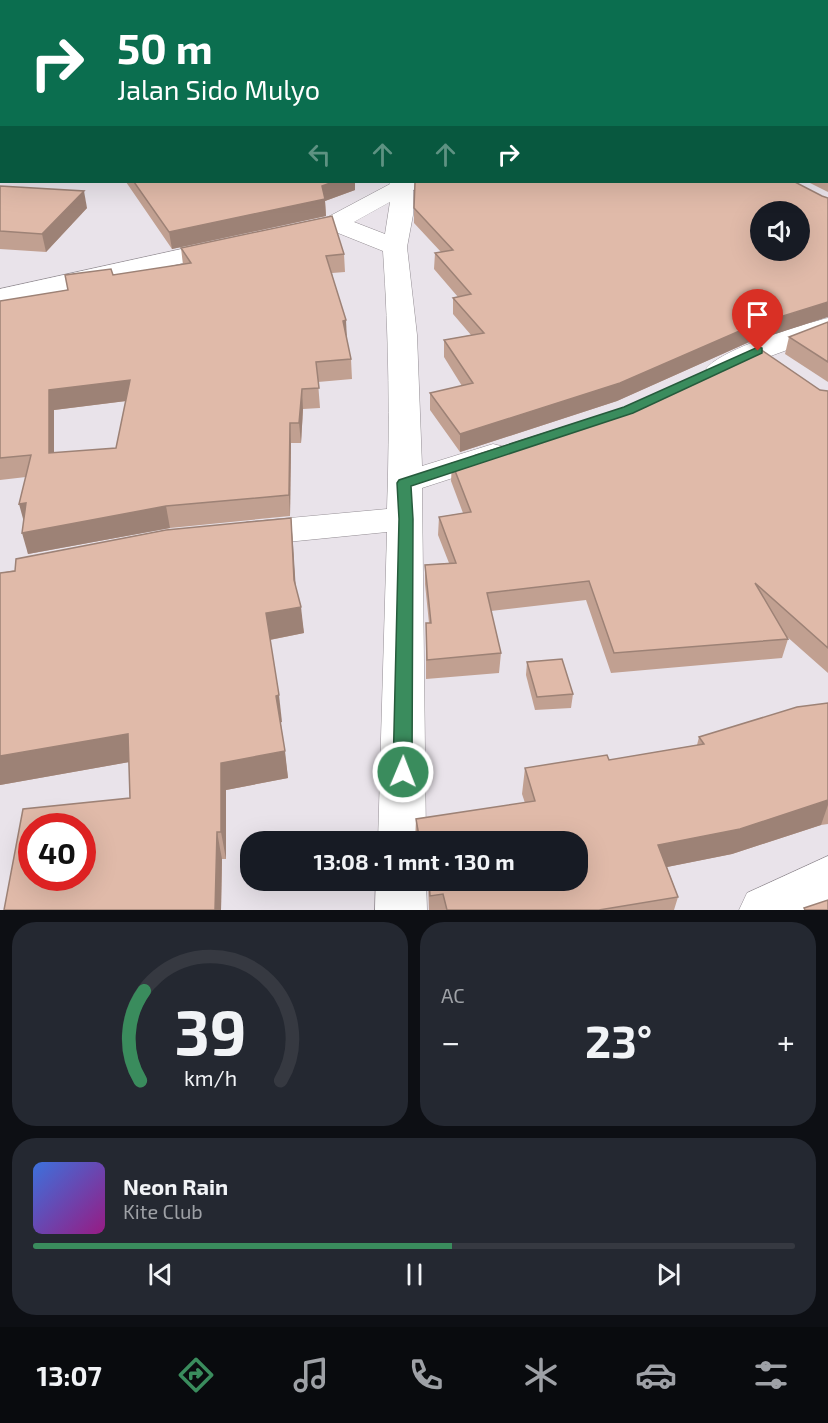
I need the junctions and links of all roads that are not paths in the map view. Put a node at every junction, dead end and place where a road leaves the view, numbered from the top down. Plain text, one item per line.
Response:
1 (407, 183) edge
2 (335, 223) junction
3 (395, 247) junction
4 (0, 297) edge
5 (828, 326) edge
6 (758, 351) junction
7 (784, 369) edge
8 (699, 379) edge
9 (516, 447) edge
10 (404, 483) junction
11 (406, 519) junction
12 (217, 537) edge
13 (402, 831) edge
14 (828, 879) edge
15 (401, 891) edge
16 (401, 910) edge
17 (765, 910) edge

1 - 2 street
1 - 3 street
2 - 3 street
2 - 4 street
3 - 10 street
5 - 6 street
6 - 7 street
6 - 8 street
9 - 10 street
10 - 11 street
11 - 12 street
11 - 13 street
14 - 17 street
15 - 16 street

